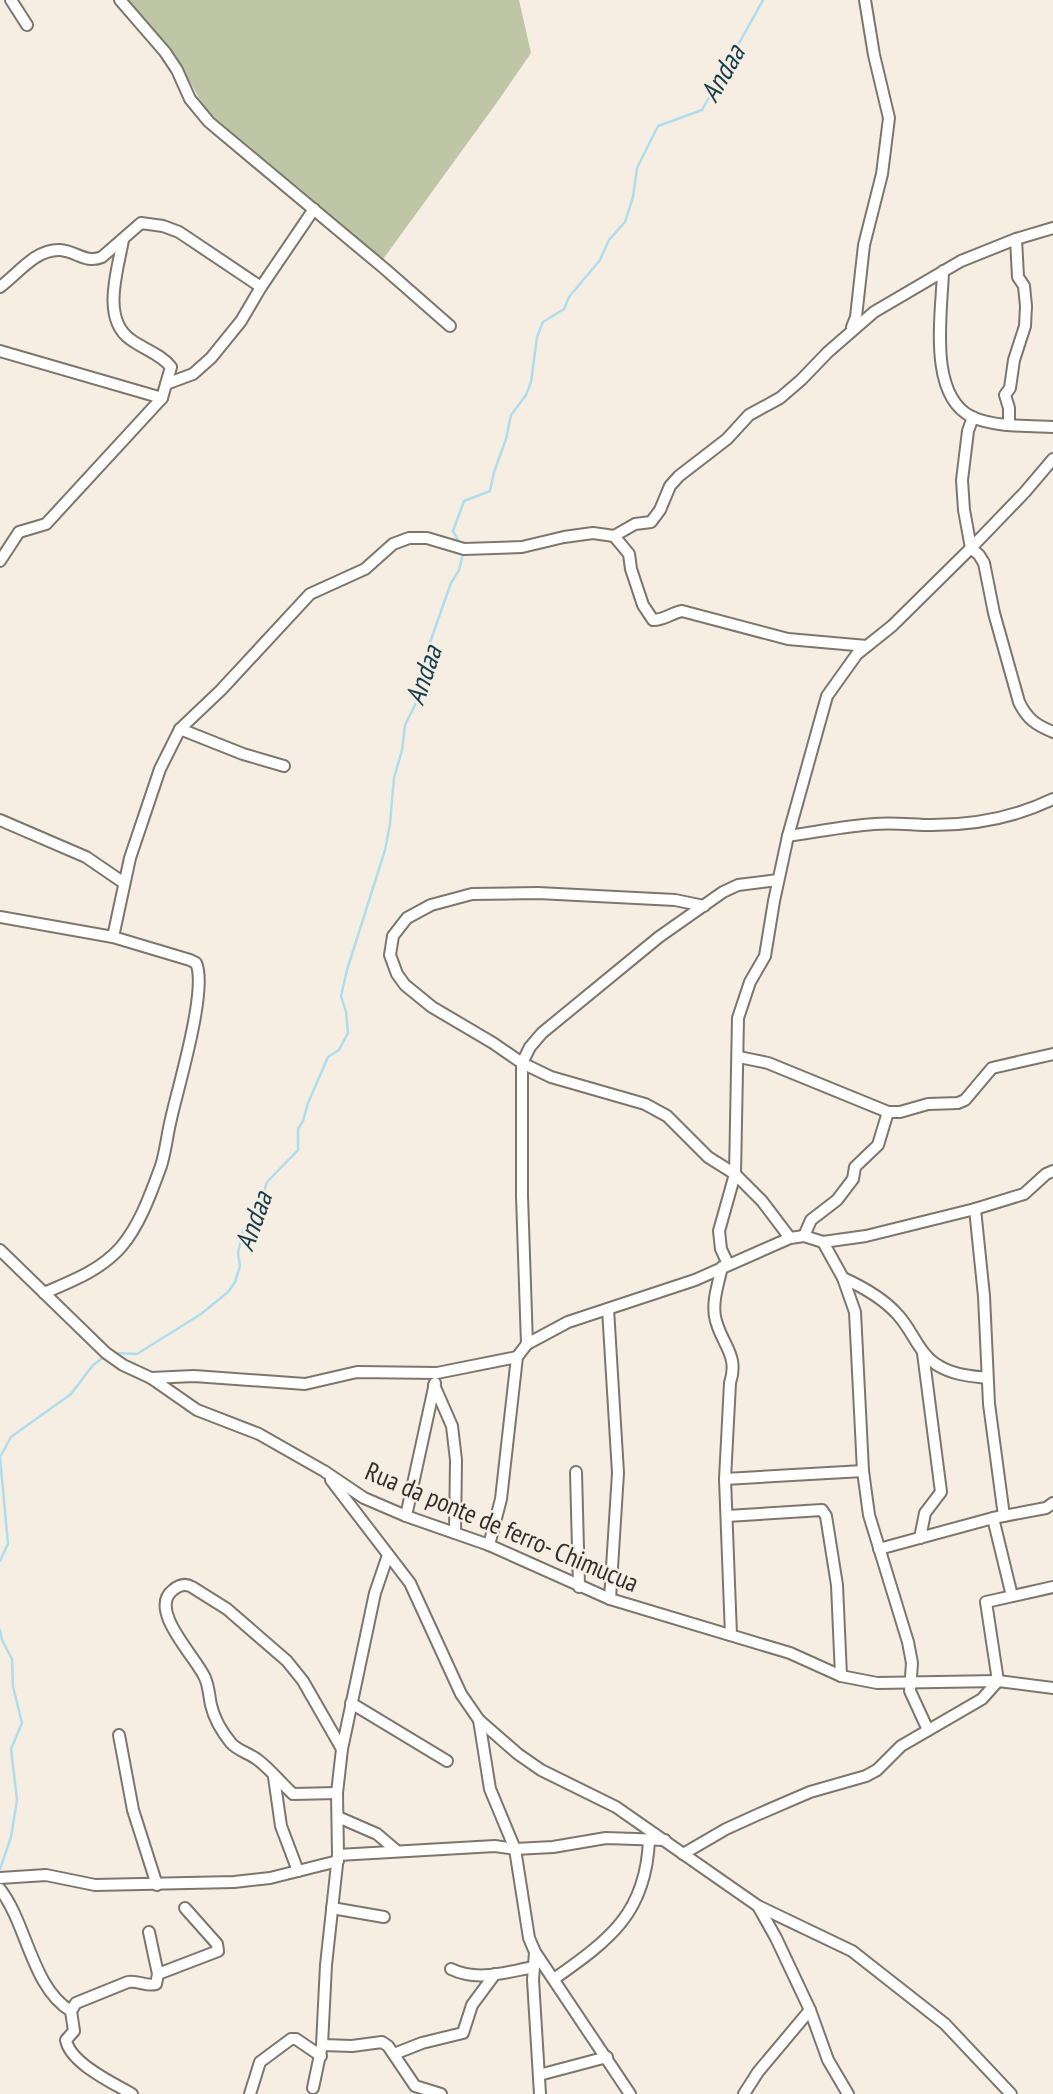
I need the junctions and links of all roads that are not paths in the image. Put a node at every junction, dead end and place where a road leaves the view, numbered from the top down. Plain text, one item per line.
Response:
1 (11, 0) edge
2 (120, 0) edge
3 (865, 0) edge
4 (27, 25) dead end
5 (314, 209) junction
6 (1053, 228) edge
7 (1016, 239) junction
8 (123, 240) junction
9 (943, 271) junction
10 (261, 287) junction
11 (0, 288) edge
12 (450, 326) dead end
13 (849, 332) junction
14 (0, 351) edge
15 (166, 384) junction
16 (162, 398) junction
17 (973, 417) junction
18 (1009, 425) junction
19 (1053, 427) edge
20 (1053, 459) edge
21 (614, 536) junction
22 (971, 548) junction
23 (0, 561) edge
24 (867, 646) junction
25 (180, 729) junction
26 (1053, 732) edge
27 (285, 766) dead end
28 (1053, 799) edge
29 (0, 820) edge
30 (788, 836) junction
31 (778, 880) junction
32 (124, 883) junction
33 (704, 906) junction
34 (0, 918) edge
35 (113, 937) junction
36 (1053, 1054) edge
37 (738, 1057) junction
38 (522, 1063) junction
39 (888, 1112) junction
40 (1053, 1171) edge
41 (735, 1174) junction
42 (975, 1209) junction
43 (804, 1236) junction
44 (790, 1238) junction
45 (823, 1242) junction
46 (0, 1250) edge
47 (725, 1266) junction
48 (843, 1278) junction
49 (44, 1293) junction
50 (608, 1309) junction
51 (527, 1344) junction
52 (923, 1353) junction
53 (517, 1357) junction
54 (151, 1378) junction
55 (987, 1378) junction
56 (435, 1379) junction
57 (324, 1471) junction
58 (863, 1471) junction
59 (576, 1472) dead end
60 (724, 1479) junction
61 (1053, 1503) edge
62 (406, 1516) junction
63 (727, 1516) junction
64 (999, 1517) junction
65 (455, 1533) junction
66 (920, 1538) junction
67 (489, 1545) junction
68 (879, 1549) junction
69 (388, 1556) junction
70 (579, 1587) junction
71 (1053, 1587) edge
72 (1012, 1596) junction
73 (610, 1599) junction
74 (731, 1634) junction
75 (841, 1676) junction
76 (998, 1681) junction
77 (911, 1683) junction
78 (1053, 1688) edge
79 (351, 1703) junction
80 (479, 1720) junction
81 (928, 1731) junction
82 (120, 1735) dead end
83 (342, 1749) junction
84 (447, 1760) dead end
85 (274, 1777) junction
86 (337, 1793) junction
87 (338, 1817) junction
88 (649, 1840) junction
89 (665, 1840) junction
90 (515, 1849) junction
91 (397, 1851) junction
92 (683, 1854) junction
93 (338, 1858) junction
94 (298, 1871) junction
95 (0, 1878) edge
96 (158, 1885) junction
97 (0, 1889) edge
98 (758, 1906) junction
99 (186, 1908) dead end
100 (332, 1908) junction
101 (384, 1917) dead end
102 (149, 1932) dead end
103 (535, 1952) junction
104 (534, 1967) junction
105 (451, 1969) dead end
106 (158, 1974) junction
107 (495, 1974) junction
108 (554, 1979) junction
109 (810, 2010) junction
110 (71, 2011) junction
111 (322, 2050) junction
112 (394, 2054) junction
113 (607, 2057) junction
114 (539, 2075) junction
115 (313, 2088) dead end
116 (132, 2094) edge
117 (250, 2094) edge
118 (441, 2094) edge
119 (540, 2094) edge
120 (630, 2094) edge
121 (744, 2094) edge
122 (848, 2094) edge
123 (1011, 2094) edge

1 - 4 street
2 - 5 street
3 - 13 street
5 - 10 street
5 - 12 street
6 - 7 street
7 - 9 street
7 - 18 street
8 - 10 street
8 - 11 street
8 - 15 street
9 - 13 street
9 - 17 street
10 - 15 street
13 - 21 street
14 - 16 street
15 - 16 street
16 - 23 street
17 - 18 street
17 - 22 street
18 - 19 street
20 - 22 street
21 - 24 street
21 - 25 street
22 - 24 street
22 - 26 street
24 - 30 street
25 - 27 street
25 - 32 street
28 - 30 street
29 - 32 street
30 - 31 street
31 - 33 street
31 - 37 street
32 - 35 street
33 - 38 street
33 - 38 street
34 - 35 street
35 - 49 street
36 - 39 street
37 - 39 street
37 - 41 street
38 - 41 street
38 - 51 street
39 - 43 street
40 - 42 street
41 - 44 street
41 - 47 street
42 - 45 street
42 - 55 street
43 - 44 street
43 - 45 street
44 - 47 street
45 - 48 street
46 - 49 street, Rua da ponte de ferro- Chimucua
47 - 50 street
47 - 60 street
48 - 52 street
48 - 58 street
49 - 54 street, Rua da ponte de ferro- Chimucua
50 - 51 street
50 - 73 street
51 - 53 street
52 - 55 street
52 - 66 street
53 - 56 street
53 - 67 street
54 - 56 street
54 - 57 street, Rua da ponte de ferro- Chimucua
55 - 64 street
56 - 62 street
56 - 65 street
57 - 62 street, Rua da ponte de ferro- Chimucua
57 - 69 street
58 - 60 street
58 - 68 street
59 - 70 street
60 - 63 street
61 - 64 street
62 - 65 street, Rua da ponte de ferro- Chimucua
63 - 74 street
63 - 75 street
64 - 66 street
64 - 72 street
65 - 67 street, Rua da ponte de ferro- Chimucua
66 - 68 street
67 - 70 street, Rua da ponte de ferro- Chimucua
68 - 77 street
69 - 79 street
69 - 80 street
70 - 73 street, Rua da ponte de ferro- Chimucua
71 - 72 street
72 - 76 street
73 - 74 street, Rua da ponte de ferro- Chimucua
74 - 75 street, Rua da ponte de ferro- Chimucua
75 - 77 street, Rua da ponte de ferro- Chimucua
76 - 77 street, Rua da ponte de ferro- Chimucua
76 - 78 street, Rua da ponte de ferro- Chimucua
76 - 81 street
77 - 81 street
79 - 83 street
79 - 84 street
80 - 89 street
80 - 90 street
81 - 92 street
82 - 96 street
83 - 85 street
83 - 86 street
85 - 86 street
85 - 94 street
86 - 87 street
87 - 91 street
87 - 93 street
88 - 89 street
88 - 90 street
88 - 108 street
89 - 92 street
90 - 91 street
90 - 103 street
91 - 93 street
92 - 98 street
93 - 94 street
93 - 100 street
94 - 96 street
95 - 96 street
97 - 110 street
98 - 109 street
98 - 123 street
99 - 106 street
100 - 101 street
100 - 111 street
102 - 106 street
103 - 104 street
103 - 108 street
104 - 107 street
104 - 114 street
105 - 107 street
106 - 110 street
107 - 112 street
108 - 113 street
109 - 121 street
109 - 122 street
110 - 116 street
111 - 112 street
111 - 115 street
111 - 117 street
112 - 118 street
113 - 114 street
113 - 120 street
114 - 119 street

